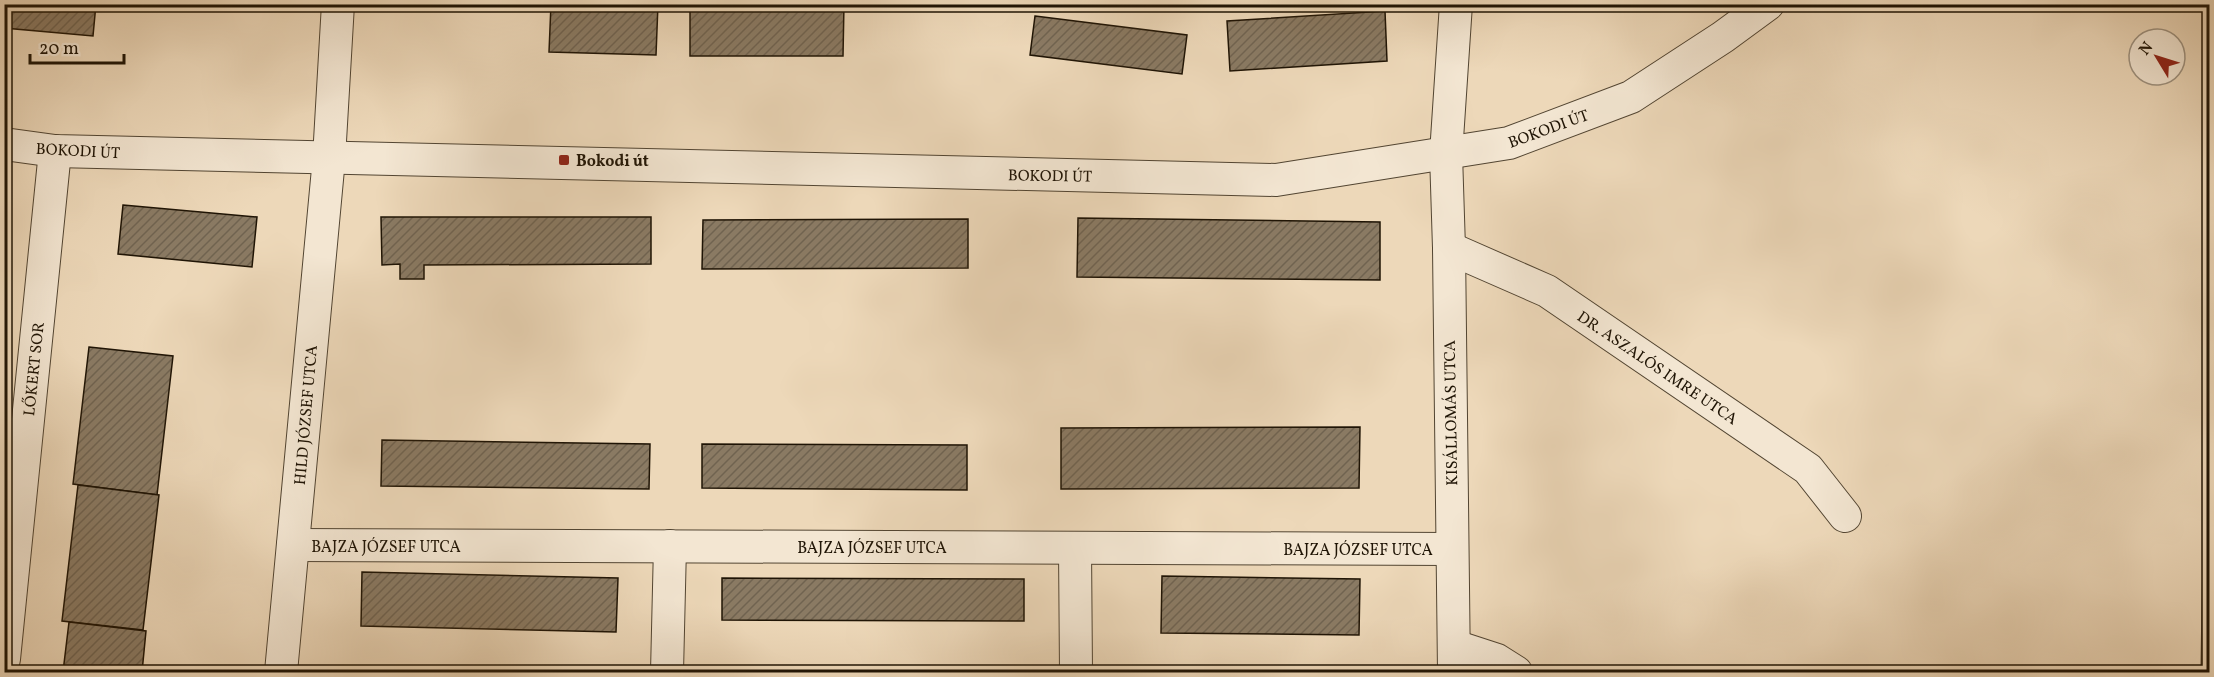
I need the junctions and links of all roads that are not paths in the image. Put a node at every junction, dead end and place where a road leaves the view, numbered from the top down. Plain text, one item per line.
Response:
1 (338, 4) edge
2 (1456, 4) edge
3 (1768, 4) edge
4 (4, 144) edge
5 (55, 151) junction
6 (1446, 153) junction
7 (329, 158) junction
8 (1449, 248) junction
9 (1845, 516) dead end
10 (293, 545) junction
11 (670, 546) junction
12 (10, 547) edge
13 (1075, 548) junction
14 (1452, 549) junction
15 (4, 658) edge
16 (1454, 659) edge
17 (281, 672) edge
18 (668, 672) edge
19 (1076, 672) edge
20 (1516, 672) edge

1 - 7 street, HILD JÓZSEF UTCA
2 - 6 street, KISÁLLOMÁS UTCA
3 - 6 street, BOKODI ÚT
4 - 5 street, BOKODI ÚT
5 - 7 street, BOKODI ÚT
5 - 12 street, LŐKERT SOR
6 - 7 street, BOKODI ÚT
6 - 8 street, KISÁLLOMÁS UTCA
7 - 10 street, HILD JÓZSEF UTCA
8 - 9 street, DR. ASZALÓS IMRE UTCA
8 - 14 street, KISÁLLOMÁS UTCA
10 - 11 street, BAJZA JÓZSEF UTCA
10 - 17 street, HILD JÓZSEF UTCA
11 - 13 street, BAJZA JÓZSEF UTCA
11 - 18 street
12 - 15 street, LŐKERT SOR
13 - 14 street, BAJZA JÓZSEF UTCA
13 - 19 street
14 - 16 street, KISÁLLOMÁS UTCA
16 - 20 street

